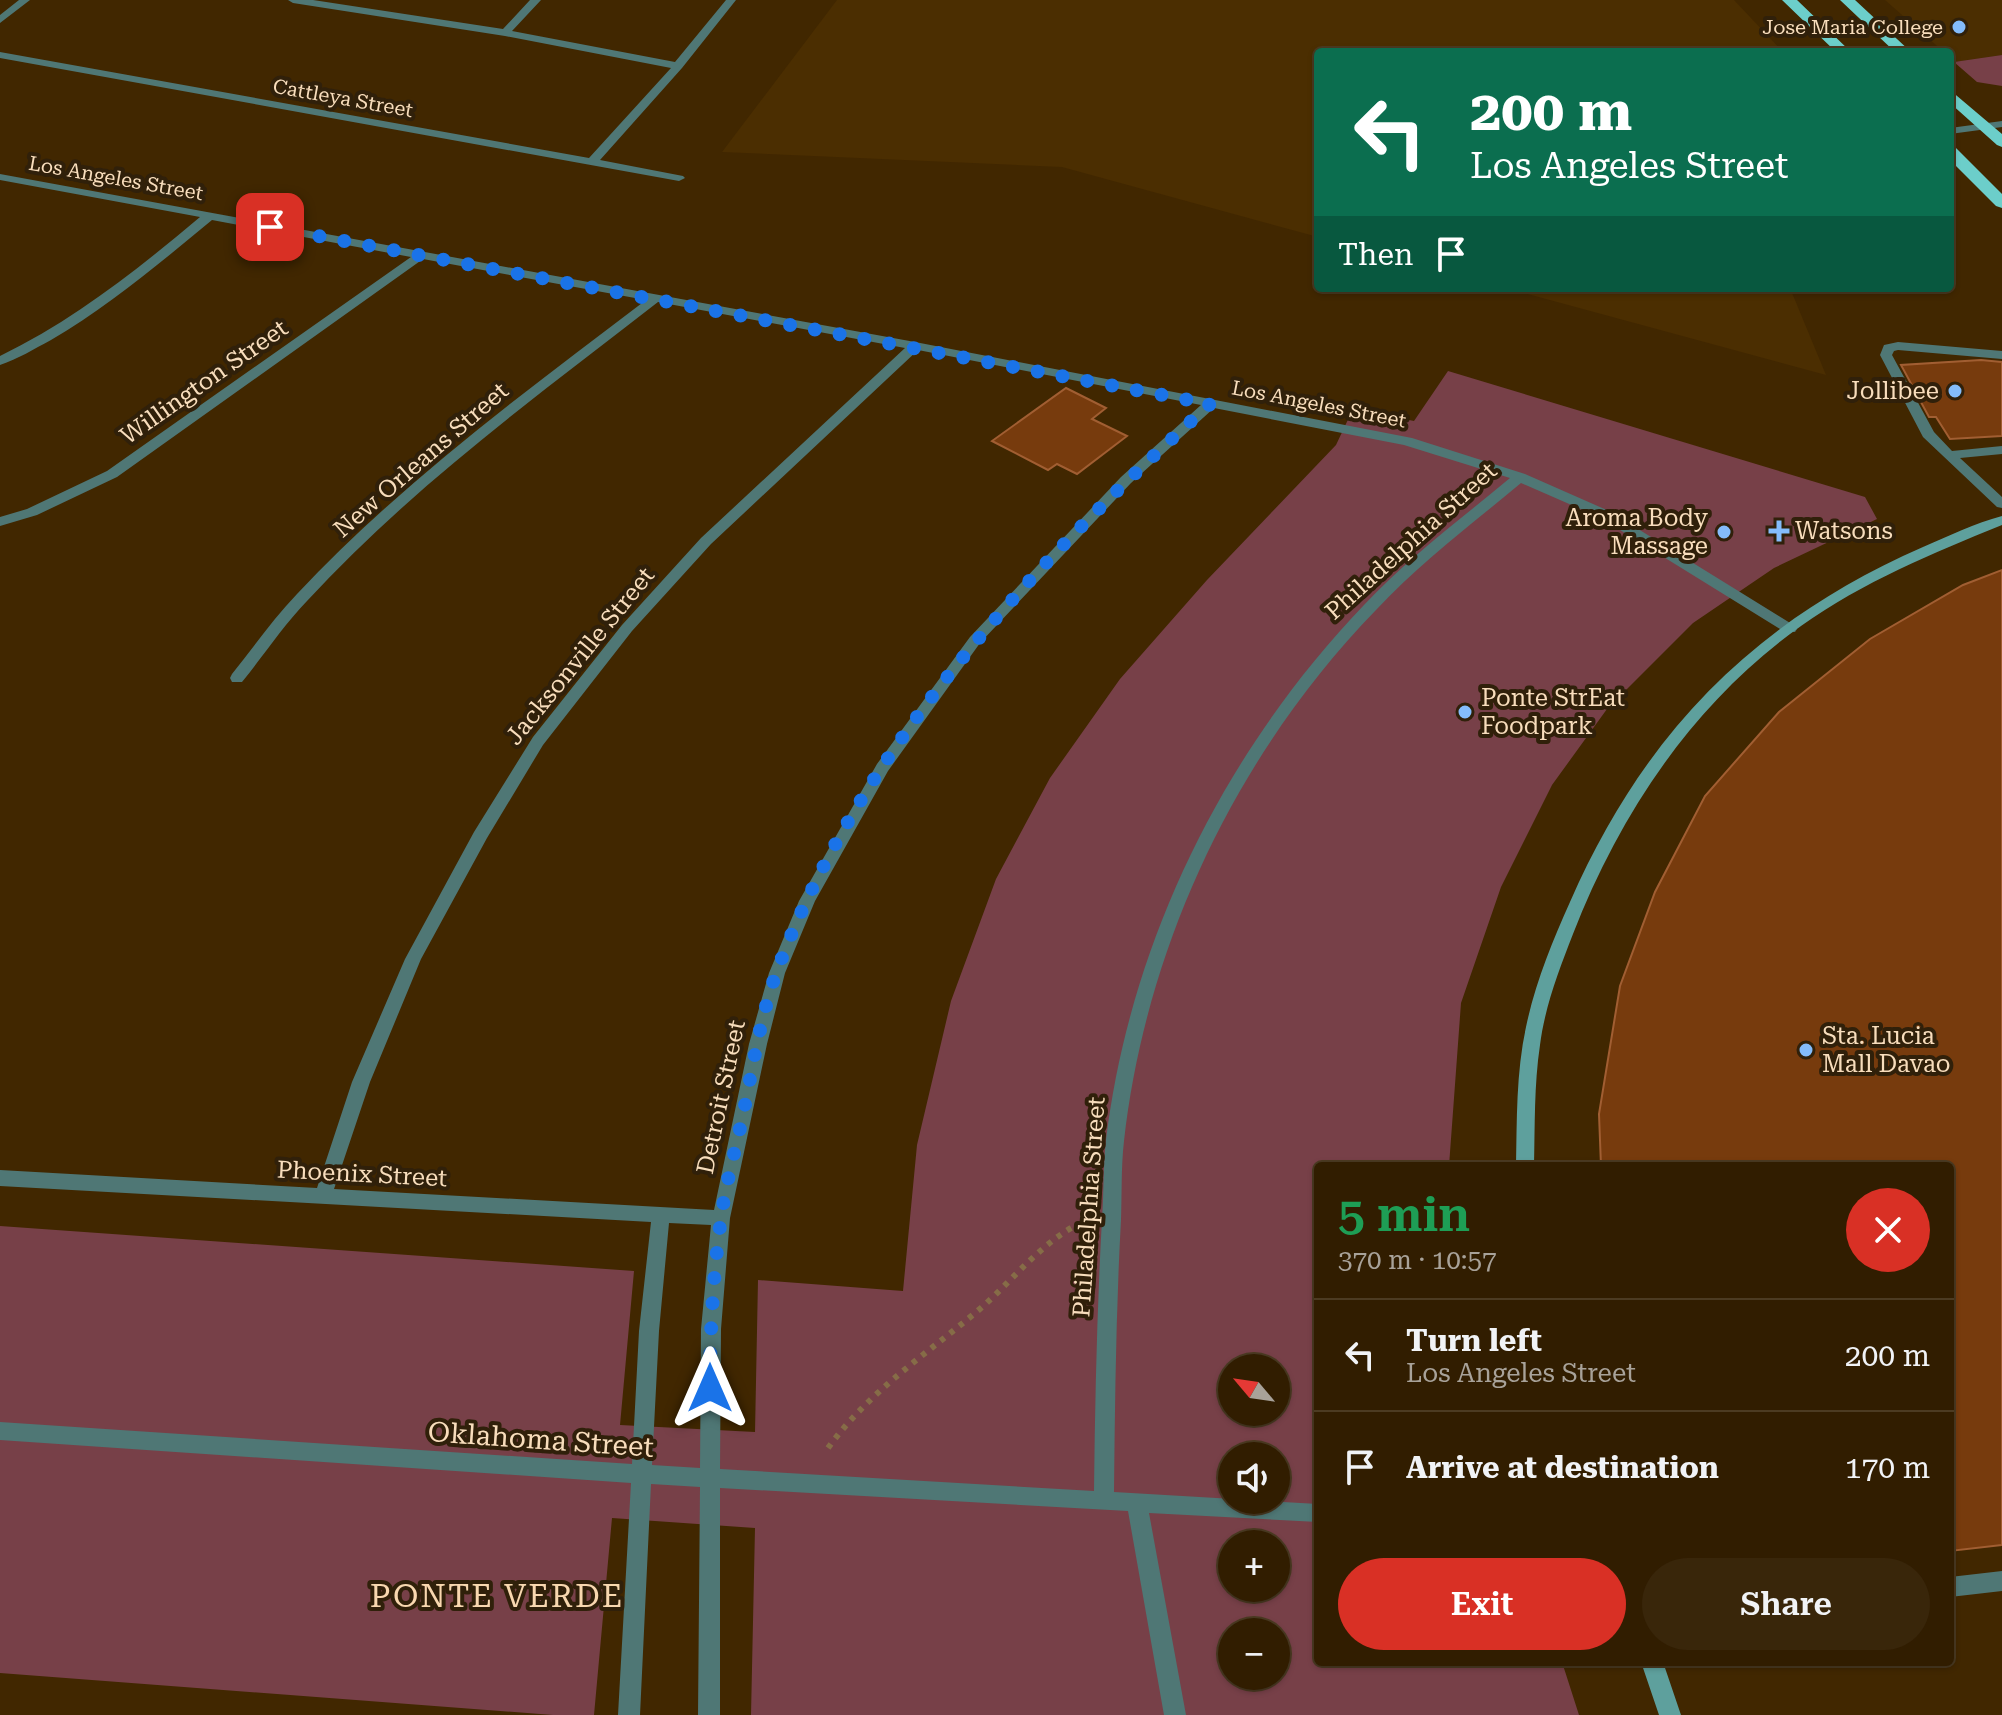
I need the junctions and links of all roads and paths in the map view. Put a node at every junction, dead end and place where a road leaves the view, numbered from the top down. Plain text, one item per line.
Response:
1 (25, 0) edge
2 (293, 0) edge
3 (536, 0) edge
4 (731, 0) edge
5 (1789, 0) edge
6 (1847, 0) edge
7 (337, 3) edge
8 (0, 20) edge
9 (505, 33) junction
10 (1840, 48) edge
11 (1900, 48) edge
12 (0, 55) edge
13 (678, 66) junction
14 (1954, 99) edge
15 (2002, 124) edge
16 (1985, 127) junction
17 (1954, 131) edge
18 (2002, 142) edge
19 (1954, 155) edge
20 (593, 161) junction
21 (0, 177) edge
22 (679, 178) dead end
23 (2002, 203) edge
24 (209, 216) junction
25 (421, 255) junction
26 (656, 298) junction
27 (915, 346) junction
28 (2002, 355) edge
29 (0, 361) edge
30 (1210, 404) junction
31 (2002, 450) edge
32 (1949, 455) junction
33 (1520, 477) junction
34 (2002, 504) edge
35 (2002, 520) edge
36 (0, 522) edge
37 (1790, 629) junction
38 (237, 678) dead end
39 (1525, 1162) edge
40 (0, 1178) edge
41 (323, 1196) junction
42 (1112, 1209) junction
43 (661, 1215) junction
44 (721, 1218) junction
45 (0, 1431) edge
46 (641, 1474) junction
47 (710, 1477) junction
48 (807, 1483) junction
49 (1104, 1500) junction
50 (1137, 1503) junction
51 (1314, 1513) edge
52 (2002, 1581) edge
53 (1954, 1587) edge
54 (1653, 1666) edge
55 (629, 1715) edge
56 (709, 1715) edge
57 (1175, 1715) edge
58 (1670, 1715) edge

1 - 8 street
2 - 7 street
3 - 9 street
4 - 13 street
5 - 10 highway
6 - 11 highway
7 - 9 street
9 - 13 street
12 - 20 street, Cattleya Street
13 - 20 street
14 - 16 highway
15 - 16 street
16 - 17 street
16 - 18 highway
19 - 23 highway
20 - 22 street, Cattleya Street
21 - 24 street, Los Angeles Street
24 - 25 street, Los Angeles Street
24 - 29 street
25 - 26 street, Los Angeles Street
25 - 36 street, Willington Street
26 - 27 street, Los Angeles Street
26 - 38 street, New Orleans Street
27 - 30 street, Los Angeles Street
27 - 41 street, Jacksonville Street
28 - 32 street
30 - 33 street, Los Angeles Street
30 - 44 street, Detroit Street
31 - 32 street
32 - 34 street
33 - 37 street, Los Angeles Street
33 - 42 street, Philadelphia Street
35 - 37 main road
37 - 39 main road
40 - 41 street, Phoenix Street
41 - 43 street, Phoenix Street
42 - 48 path
42 - 49 street, Philadelphia Street
43 - 44 street, Phoenix Street
43 - 46 street
44 - 47 street, Detroit Street
45 - 46 street, Oklahoma Street
46 - 47 street, Oklahoma Street
46 - 55 street
47 - 48 street, Oklahoma Street
47 - 56 street, Detroit Street
48 - 49 street, Oklahoma Street
49 - 50 street, Oklahoma Street
50 - 51 street, Oklahoma Street
50 - 57 street
52 - 53 street
54 - 58 main road

